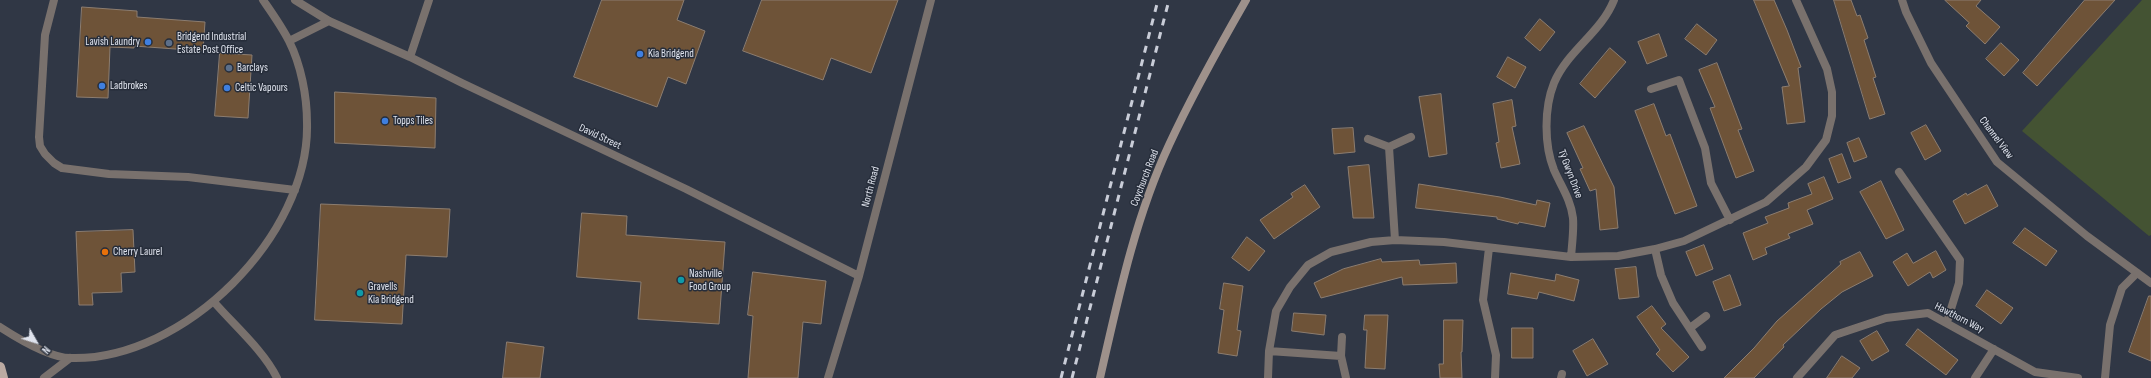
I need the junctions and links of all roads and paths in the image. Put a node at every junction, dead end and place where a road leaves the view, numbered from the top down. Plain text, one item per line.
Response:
1 (264, 0) edge
2 (295, 0) edge
3 (429, 0) edge
4 (931, 0) edge
5 (1246, 0) edge
6 (1614, 0) edge
7 (1796, 0) edge
8 (1902, 0) edge
9 (54, 1) edge
10 (329, 20) junction
11 (290, 41) junction
12 (410, 57) junction
13 (1651, 89) dead end
14 (1411, 137) dead end
15 (1368, 139) dead end
16 (1389, 147) junction
17 (1899, 172) dead end
18 (295, 190) junction
19 (1730, 220) junction
20 (1396, 240) junction
21 (1490, 248) junction
22 (1655, 249) junction
23 (1571, 257) junction
24 (2137, 273) junction
25 (859, 276) junction
26 (2151, 283) edge
27 (214, 302) junction
28 (1706, 316) dead end
29 (1947, 322) junction
30 (0, 327) edge
31 (1690, 328) junction
32 (1342, 337) dead end
33 (1702, 347) dead end
34 (1994, 349) junction
35 (1270, 351) junction
36 (1341, 356) junction
37 (70, 358) junction
38 (0, 367) edge
39 (3, 378) edge
40 (44, 378) edge
41 (277, 378) edge
42 (828, 378) edge
43 (1100, 378) edge
44 (1268, 378) edge
45 (1346, 378) edge
46 (1495, 378) edge
47 (1797, 378) edge
48 (1975, 378) edge
49 (2078, 378) edge
50 (2105, 378) edge

1 - 11 street
2 - 10 street, David Street
3 - 12 street
4 - 25 street, North Road
5 - 43 main road, Coychurch Road
6 - 23 street, Tŷ Gwyn Drive
7 - 19 street
8 - 24 street, Channel View
9 - 18 street
10 - 11 street
10 - 12 street, David Street
11 - 18 street
12 - 25 street, David Street
13 - 19 street
14 - 16 street
15 - 16 street
16 - 20 street
17 - 29 street
18 - 27 street
19 - 22 street
20 - 21 street
20 - 35 street
21 - 23 street
21 - 46 street
22 - 23 street
22 - 31 street
24 - 26 street, Channel View
24 - 50 street
25 - 42 street, North Road
27 - 37 street
27 - 41 street
28 - 31 street
29 - 34 street, Hawthorn Way
29 - 47 street, Hawthorn Way
30 - 37 street
31 - 33 street
32 - 36 street
34 - 48 street
34 - 49 street, Hawthorn Way
35 - 36 street
35 - 44 street
36 - 45 street
37 - 40 street
38 - 39 main road

